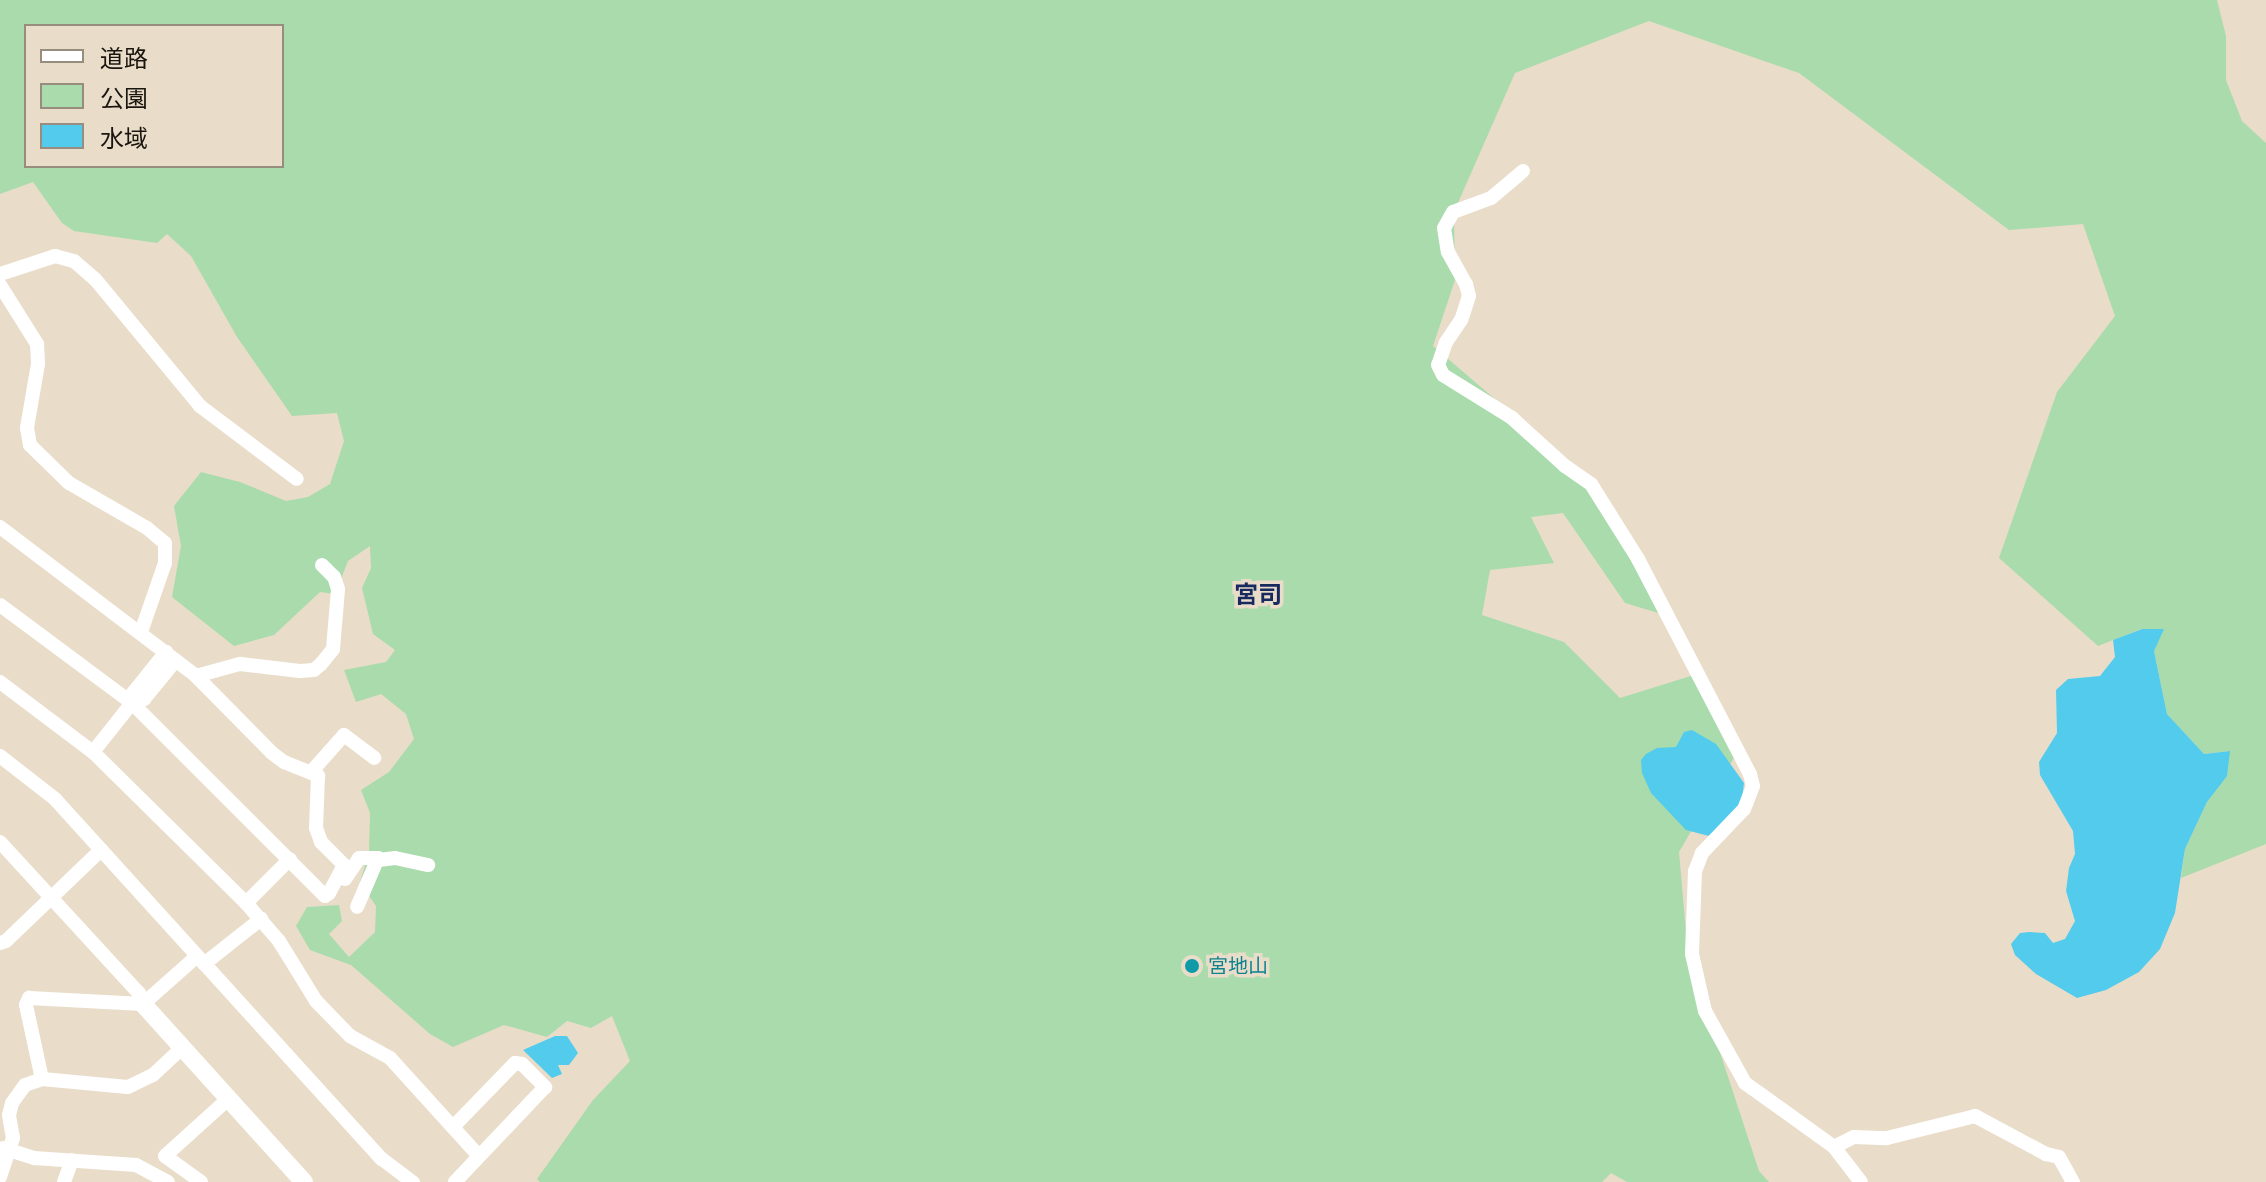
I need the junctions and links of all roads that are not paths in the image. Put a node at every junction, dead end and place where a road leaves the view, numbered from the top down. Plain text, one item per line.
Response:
1 (1523, 171) dead end
2 (0, 274) edge
3 (0, 285) edge
4 (297, 479) dead end
5 (0, 527) edge
6 (322, 565) dead end
7 (0, 605) edge
8 (141, 632) junction
9 (171, 656) junction
10 (196, 676) junction
11 (0, 682) edge
12 (132, 703) junction
13 (93, 752) junction
14 (0, 756) edge
15 (374, 758) dead end
16 (312, 771) junction
17 (0, 842) edge
18 (101, 850) junction
19 (290, 859) junction
20 (379, 860) junction
21 (428, 865) dead end
22 (329, 893) junction
23 (51, 898) junction
24 (246, 903) junction
25 (357, 907) dead end
26 (261, 919) junction
27 (0, 943) edge
28 (200, 960) junction
29 (143, 1004) junction
30 (182, 1048) junction
31 (42, 1079) junction
32 (228, 1099) junction
33 (453, 1127) junction
34 (1834, 1147) junction
35 (4, 1148) edge
36 (479, 1156) junction
37 (72, 1160) junction
38 (0, 1177) edge
39 (64, 1182) edge
40 (168, 1182) edge
41 (201, 1182) edge
42 (304, 1182) edge
43 (413, 1182) edge
44 (455, 1182) edge
45 (1861, 1182) edge
46 (2073, 1182) edge

1 - 34 street
2 - 4 street
3 - 8 street
5 - 8 street
6 - 10 street
7 - 12 street
8 - 9 street
9 - 10 street
9 - 12 street
10 - 16 street
11 - 13 street
12 - 13 street
12 - 19 street
13 - 24 street
14 - 18 street
15 - 16 street
16 - 22 street
17 - 23 street
18 - 23 street
18 - 28 street
19 - 22 street
19 - 24 street
20 - 21 street
20 - 22 street
20 - 25 street
23 - 27 street
23 - 29 street
24 - 26 street
26 - 28 street
26 - 33 street
28 - 29 street
28 - 43 street
29 - 30 street
29 - 31 street
30 - 31 street
30 - 32 street
31 - 35 street
32 - 41 street
32 - 42 street
33 - 36 street
33 - 36 street
34 - 45 street
34 - 46 street
35 - 37 street
35 - 38 street
36 - 44 street
37 - 39 street
37 - 40 street

